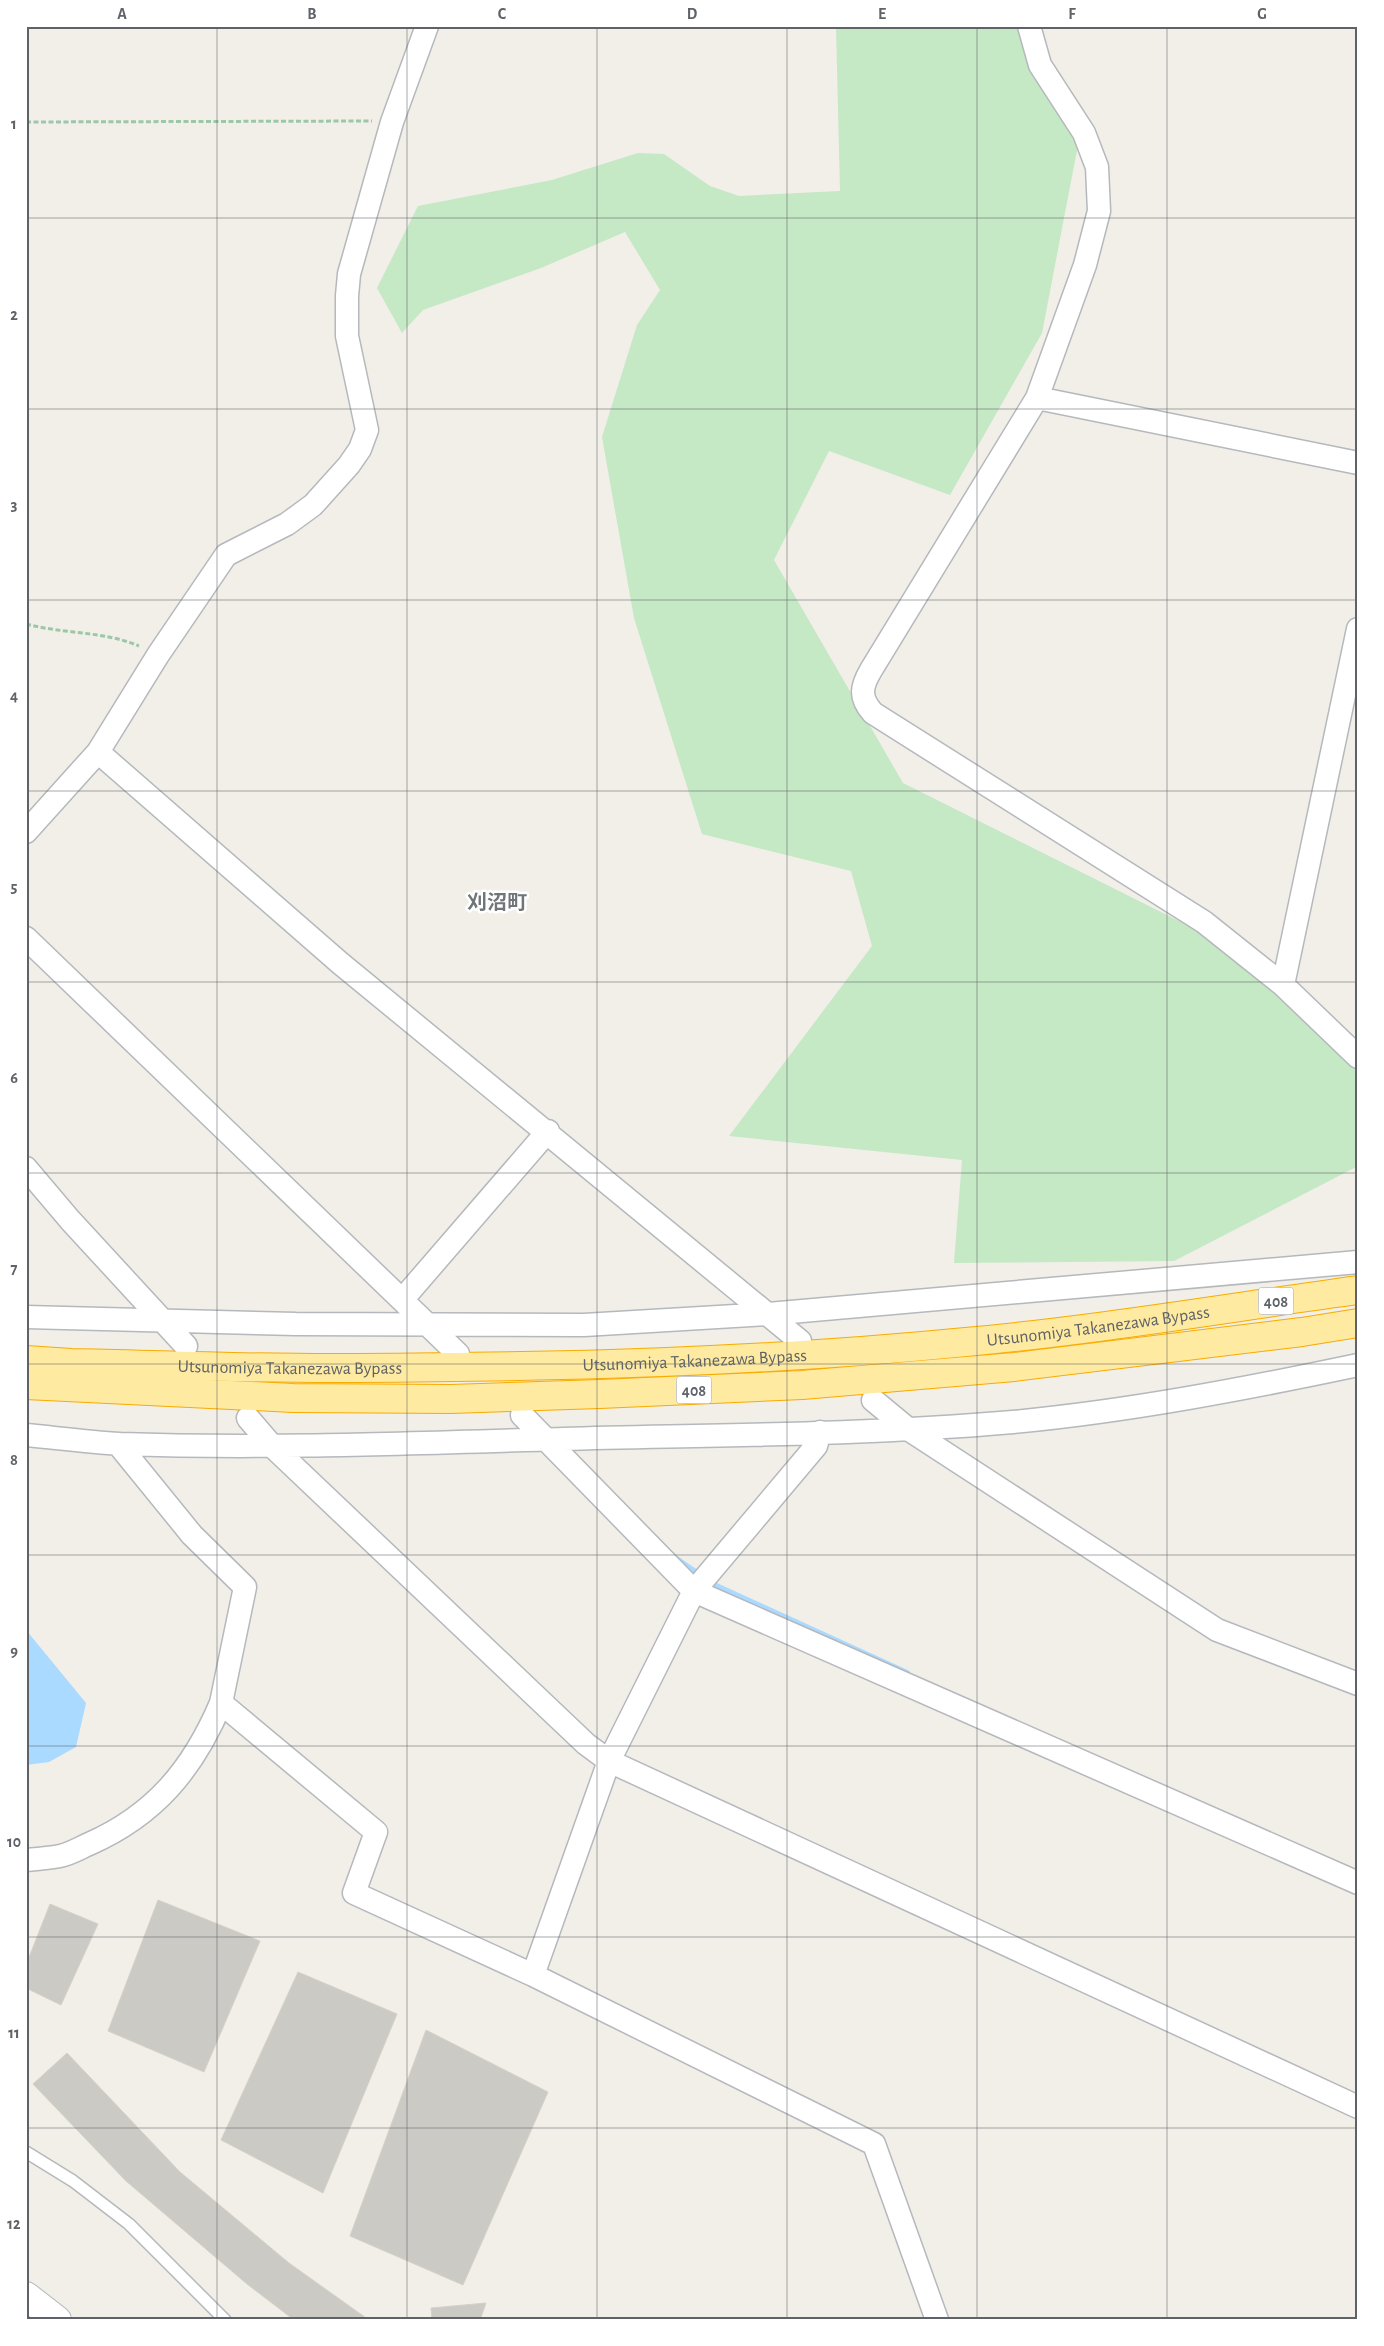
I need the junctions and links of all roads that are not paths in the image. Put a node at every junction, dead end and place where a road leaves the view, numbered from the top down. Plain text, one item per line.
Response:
1 (427, 26) edge
2 (1029, 26) edge
3 (1037, 398) junction
4 (1358, 463) edge
5 (1358, 628) edge
6 (98, 752) junction
7 (26, 832) edge
8 (26, 938) edge
9 (1283, 985) junction
10 (1358, 1056) edge
11 (548, 1131) junction
12 (26, 1168) edge
13 (1358, 1262) edge
14 (1358, 1290) edge
15 (402, 1300) junction
16 (768, 1314) junction
17 (26, 1317) edge
18 (164, 1321) junction
19 (1358, 1323) edge
20 (428, 1326) junction
21 (800, 1340) dead end
22 (186, 1346) dead end
23 (458, 1354) dead end
24 (26, 1360) edge
25 (1358, 1366) edge
26 (26, 1385) edge
27 (873, 1400) dead end
28 (522, 1416) dead end
29 (248, 1418) dead end
30 (908, 1429) junction
31 (820, 1432) junction
32 (26, 1436) edge
33 (547, 1439) junction
34 (118, 1444) junction
35 (272, 1446) junction
36 (694, 1592) junction
37 (1358, 1684) edge
38 (221, 1703) junction
39 (609, 1761) junction
40 (26, 1860) edge
41 (1358, 1883) edge
42 (533, 1975) junction
43 (1358, 2107) edge
44 (26, 2152) edge
45 (26, 2296) edge
46 (57, 2320) edge
47 (225, 2320) edge
48 (936, 2320) edge

1 - 6 street
2 - 3 street
3 - 4 street
3 - 9 street
5 - 9 street
6 - 7 street
6 - 11 street
8 - 15 street
9 - 10 street
11 - 15 street
11 - 16 street
12 - 18 street
13 - 16 street
14 - 24 highway, Utsunomiya Takanezawa Bypass / 408
15 - 20 street
16 - 20 street
16 - 21 street
17 - 18 street
18 - 20 street
18 - 22 street
19 - 26 highway, Utsunomiya Takanezawa Bypass / 408
20 - 23 street
25 - 30 street
27 - 30 street
28 - 33 street
29 - 35 street
30 - 31 street
30 - 37 street
31 - 33 street
31 - 36 street
32 - 34 street
33 - 35 street
33 - 36 street
34 - 35 street
34 - 38 street
35 - 39 street
36 - 39 street
36 - 41 street
38 - 40 street
38 - 42 street
39 - 42 street
39 - 43 street
42 - 48 street
44 - 47 lane
45 - 46 street

